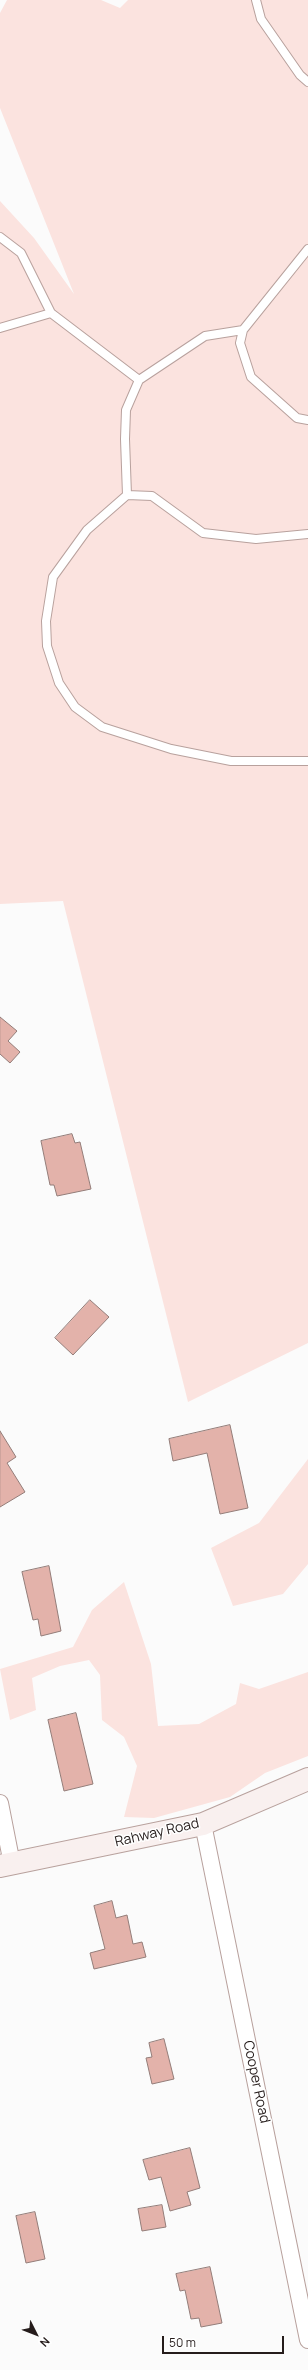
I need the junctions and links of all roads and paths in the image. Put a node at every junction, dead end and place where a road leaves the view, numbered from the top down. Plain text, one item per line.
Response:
1 (256, 0) edge
2 (308, 82) edge
3 (0, 237) edge
4 (308, 249) edge
5 (51, 313) junction
6 (0, 328) edge
7 (243, 330) junction
8 (139, 380) junction
9 (308, 420) edge
10 (127, 495) junction
11 (308, 534) edge
12 (308, 761) edge
13 (308, 1779) edge
14 (0, 1803) edge
15 (203, 1824) junction
16 (6, 1865) edge
17 (308, 2340) edge

1 - 2 lane
3 - 5 lane
4 - 7 lane
5 - 6 lane
5 - 8 lane
7 - 8 lane
7 - 9 lane
8 - 10 lane
10 - 11 lane
10 - 12 lane
13 - 15 street, Rahway Road
14 - 16 street
15 - 16 street, Rahway Road
15 - 17 street, Cooper Road

